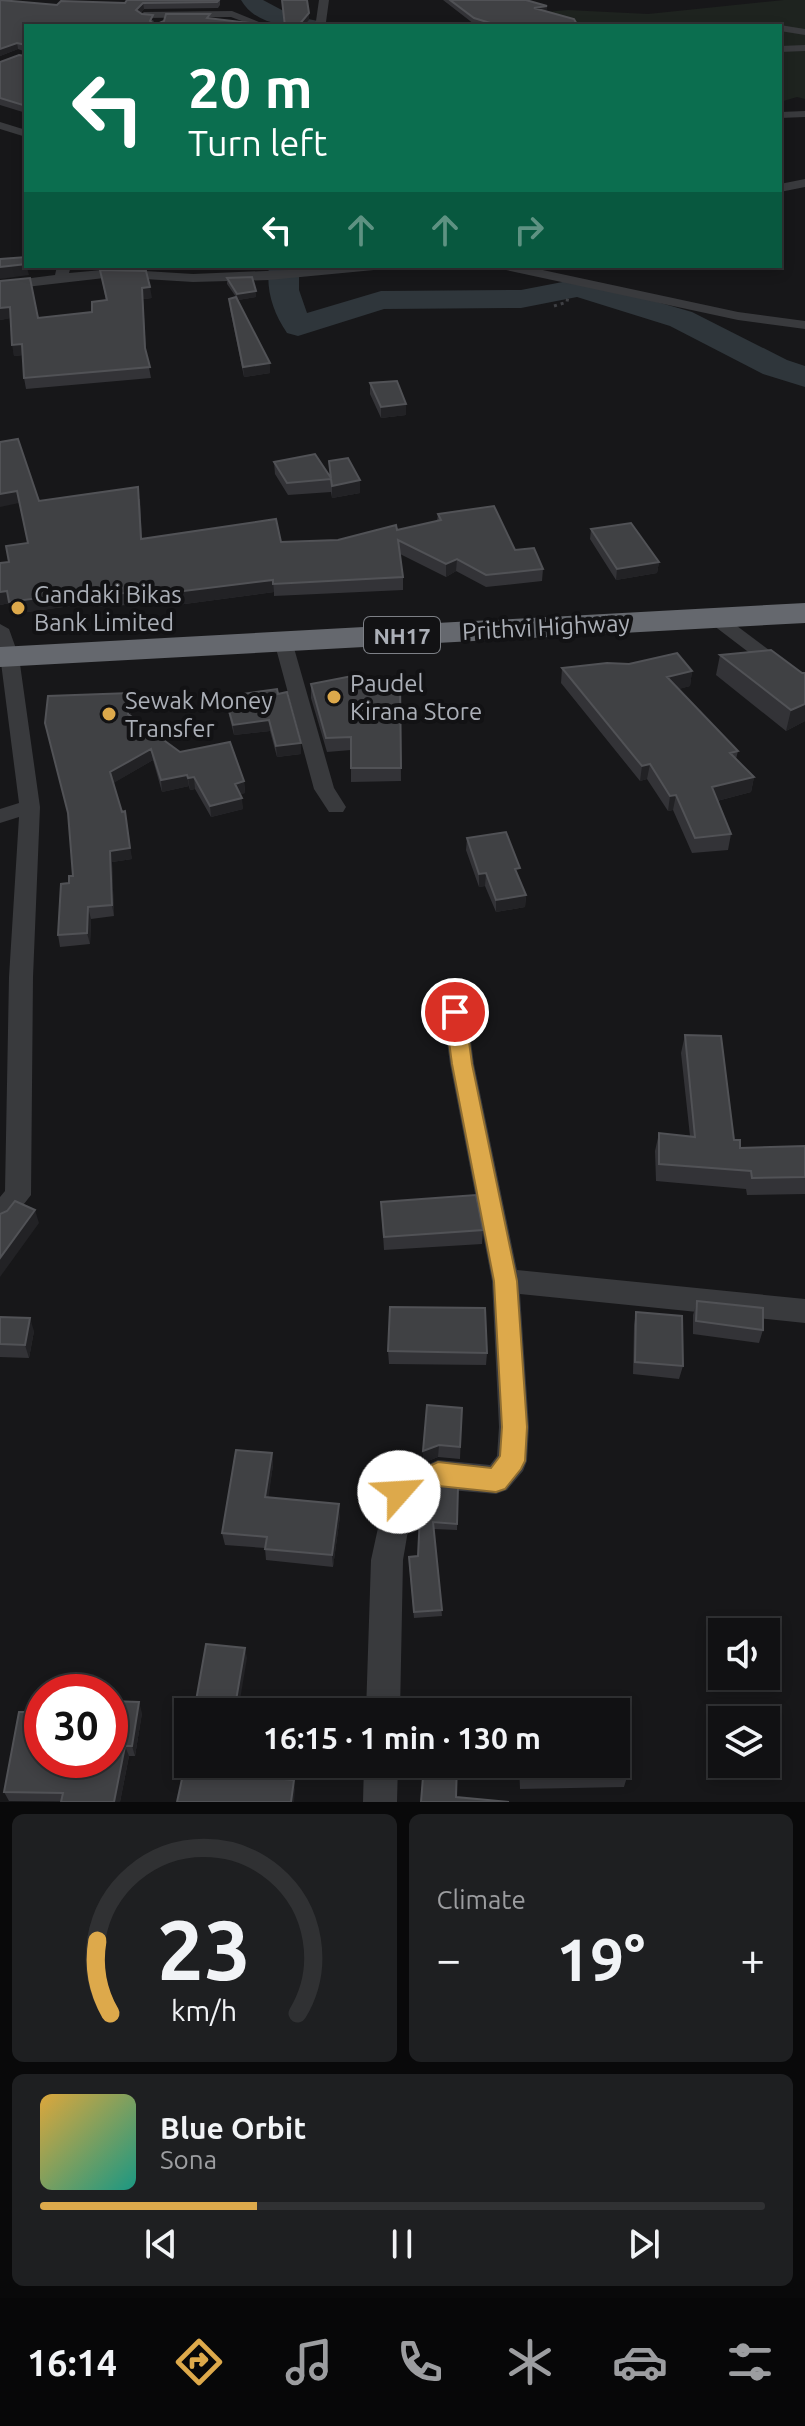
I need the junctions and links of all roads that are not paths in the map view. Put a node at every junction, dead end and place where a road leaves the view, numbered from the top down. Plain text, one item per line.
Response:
1 (324, 0) edge
2 (144, 15) edge
3 (259, 24) edge
4 (322, 24) edge
5 (782, 28) edge
6 (805, 32) edge
7 (805, 48) edge
8 (782, 49) edge
9 (805, 114) edge
10 (782, 115) edge
11 (0, 125) edge
12 (24, 133) edge
13 (805, 183) edge
14 (782, 188) edge
15 (354, 268) edge
16 (523, 268) edge
17 (63, 272) edge
18 (0, 286) edge
19 (805, 325) edge
20 (805, 613) edge
21 (715, 618) junction
22 (283, 641) junction
23 (3, 647) edge
24 (805, 686) edge
25 (30, 807) junction
26 (336, 807) dead end
27 (0, 816) edge
28 (455, 1012) dead end
29 (0, 1215) edge
30 (506, 1281) junction
31 (805, 1311) edge
32 (383, 1698) edge
33 (381, 1778) edge
34 (380, 1802) edge

1 - 4 street
2 - 3 street
5 - 6 street
7 - 8 street
9 - 10 street
11 - 12 street
13 - 14 street
15 - 17 street
16 - 19 street
17 - 18 street
20 - 21 highway, Prithvi Highway / NH17
21 - 22 highway, Prithvi Highway / NH17
21 - 24 street
22 - 23 highway, Prithvi Highway / NH17
22 - 26 street
23 - 25 street
25 - 27 street
25 - 29 street
28 - 30 street
30 - 31 street
30 - 32 street
33 - 34 street

